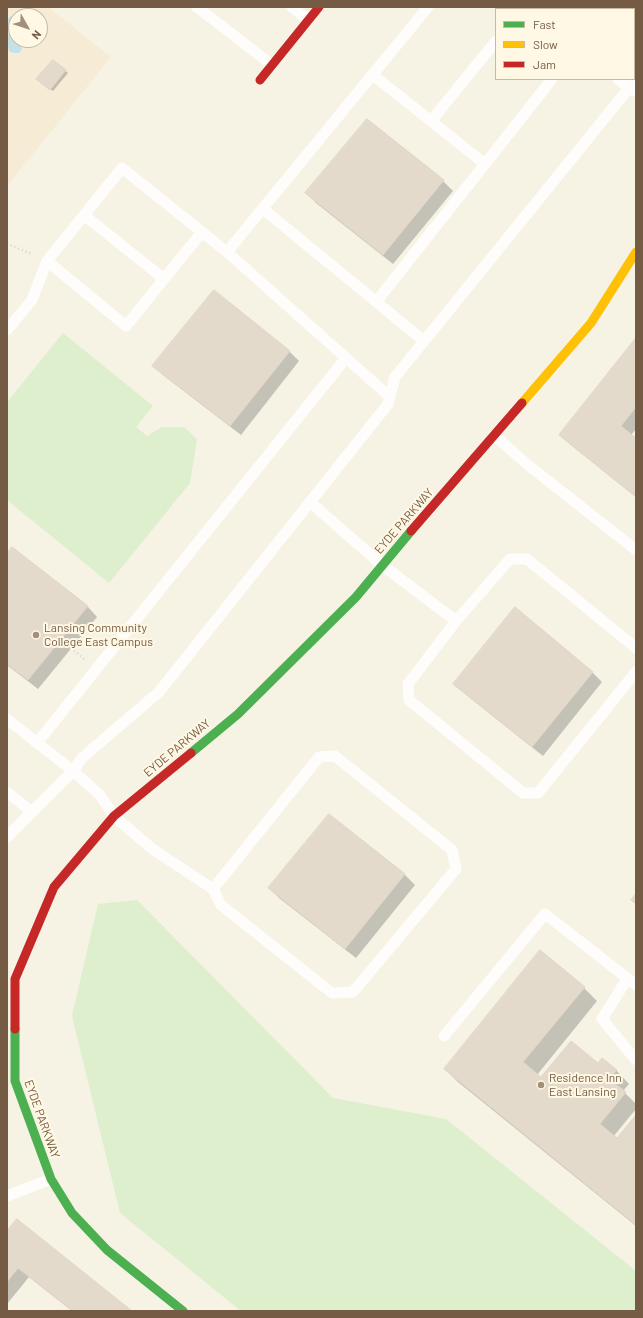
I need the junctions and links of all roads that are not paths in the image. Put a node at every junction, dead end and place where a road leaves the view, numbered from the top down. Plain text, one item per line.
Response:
1 (197, 7) edge
2 (292, 7) edge
3 (319, 7) edge
4 (428, 7) edge
5 (308, 20) junction
6 (495, 42) edge
7 (272, 65) junction
8 (372, 75) junction
9 (260, 80) dead end
10 (551, 80) edge
11 (621, 80) edge
12 (633, 84) edge
13 (431, 121) junction
14 (485, 164) junction
15 (263, 208) junction
16 (84, 215) junction
17 (202, 232) junction
18 (227, 252) junction
19 (636, 252) edge
20 (47, 261) junction
21 (164, 279) junction
22 (376, 302) junction
23 (7, 330) edge
24 (424, 341) junction
25 (346, 358) junction
26 (390, 397) junction
27 (494, 435) junction
28 (310, 502) junction
29 (636, 550) edge
30 (382, 565) junction
31 (456, 622) junction
32 (636, 648) edge
33 (636, 672) edge
34 (7, 718) edge
35 (37, 743) junction
36 (73, 771) junction
37 (7, 792) edge
38 (32, 812) junction
39 (114, 816) junction
40 (7, 837) edge
41 (212, 889) junction
42 (632, 982) edge
43 (444, 1036) dead end
44 (636, 1060) edge
45 (51, 1179) junction
46 (7, 1196) edge
47 (183, 1311) edge

1 - 7 lane
2 - 5 lane
3 - 5 street
4 - 8 lane
5 - 7 street
6 - 13 lane
7 - 9 street
8 - 13 lane
8 - 15 lane
10 - 14 lane
11 - 12 lane
12 - 24 lane
13 - 14 lane
14 - 22 lane
15 - 18 lane
15 - 22 lane
16 - 17 lane
16 - 20 lane
16 - 21 lane
17 - 18 lane
17 - 21 lane
18 - 25 lane
19 - 27 street, EYDE PARKWAY
20 - 21 lane
20 - 23 lane
22 - 24 lane
24 - 26 lane
25 - 26 lane
25 - 35 lane
26 - 28 lane
27 - 29 lane
27 - 30 street, EYDE PARKWAY
28 - 30 lane
28 - 36 lane
30 - 31 lane
30 - 39 street, EYDE PARKWAY
31 - 32 lane
31 - 33 lane
34 - 35 lane
35 - 36 lane
36 - 38 lane
36 - 39 lane
37 - 38 lane
38 - 40 lane
39 - 41 lane
39 - 45 street, EYDE PARKWAY
41 - 41 lane
42 - 43 lane
42 - 44 lane
45 - 46 lane
45 - 47 street, EYDE PARKWAY

